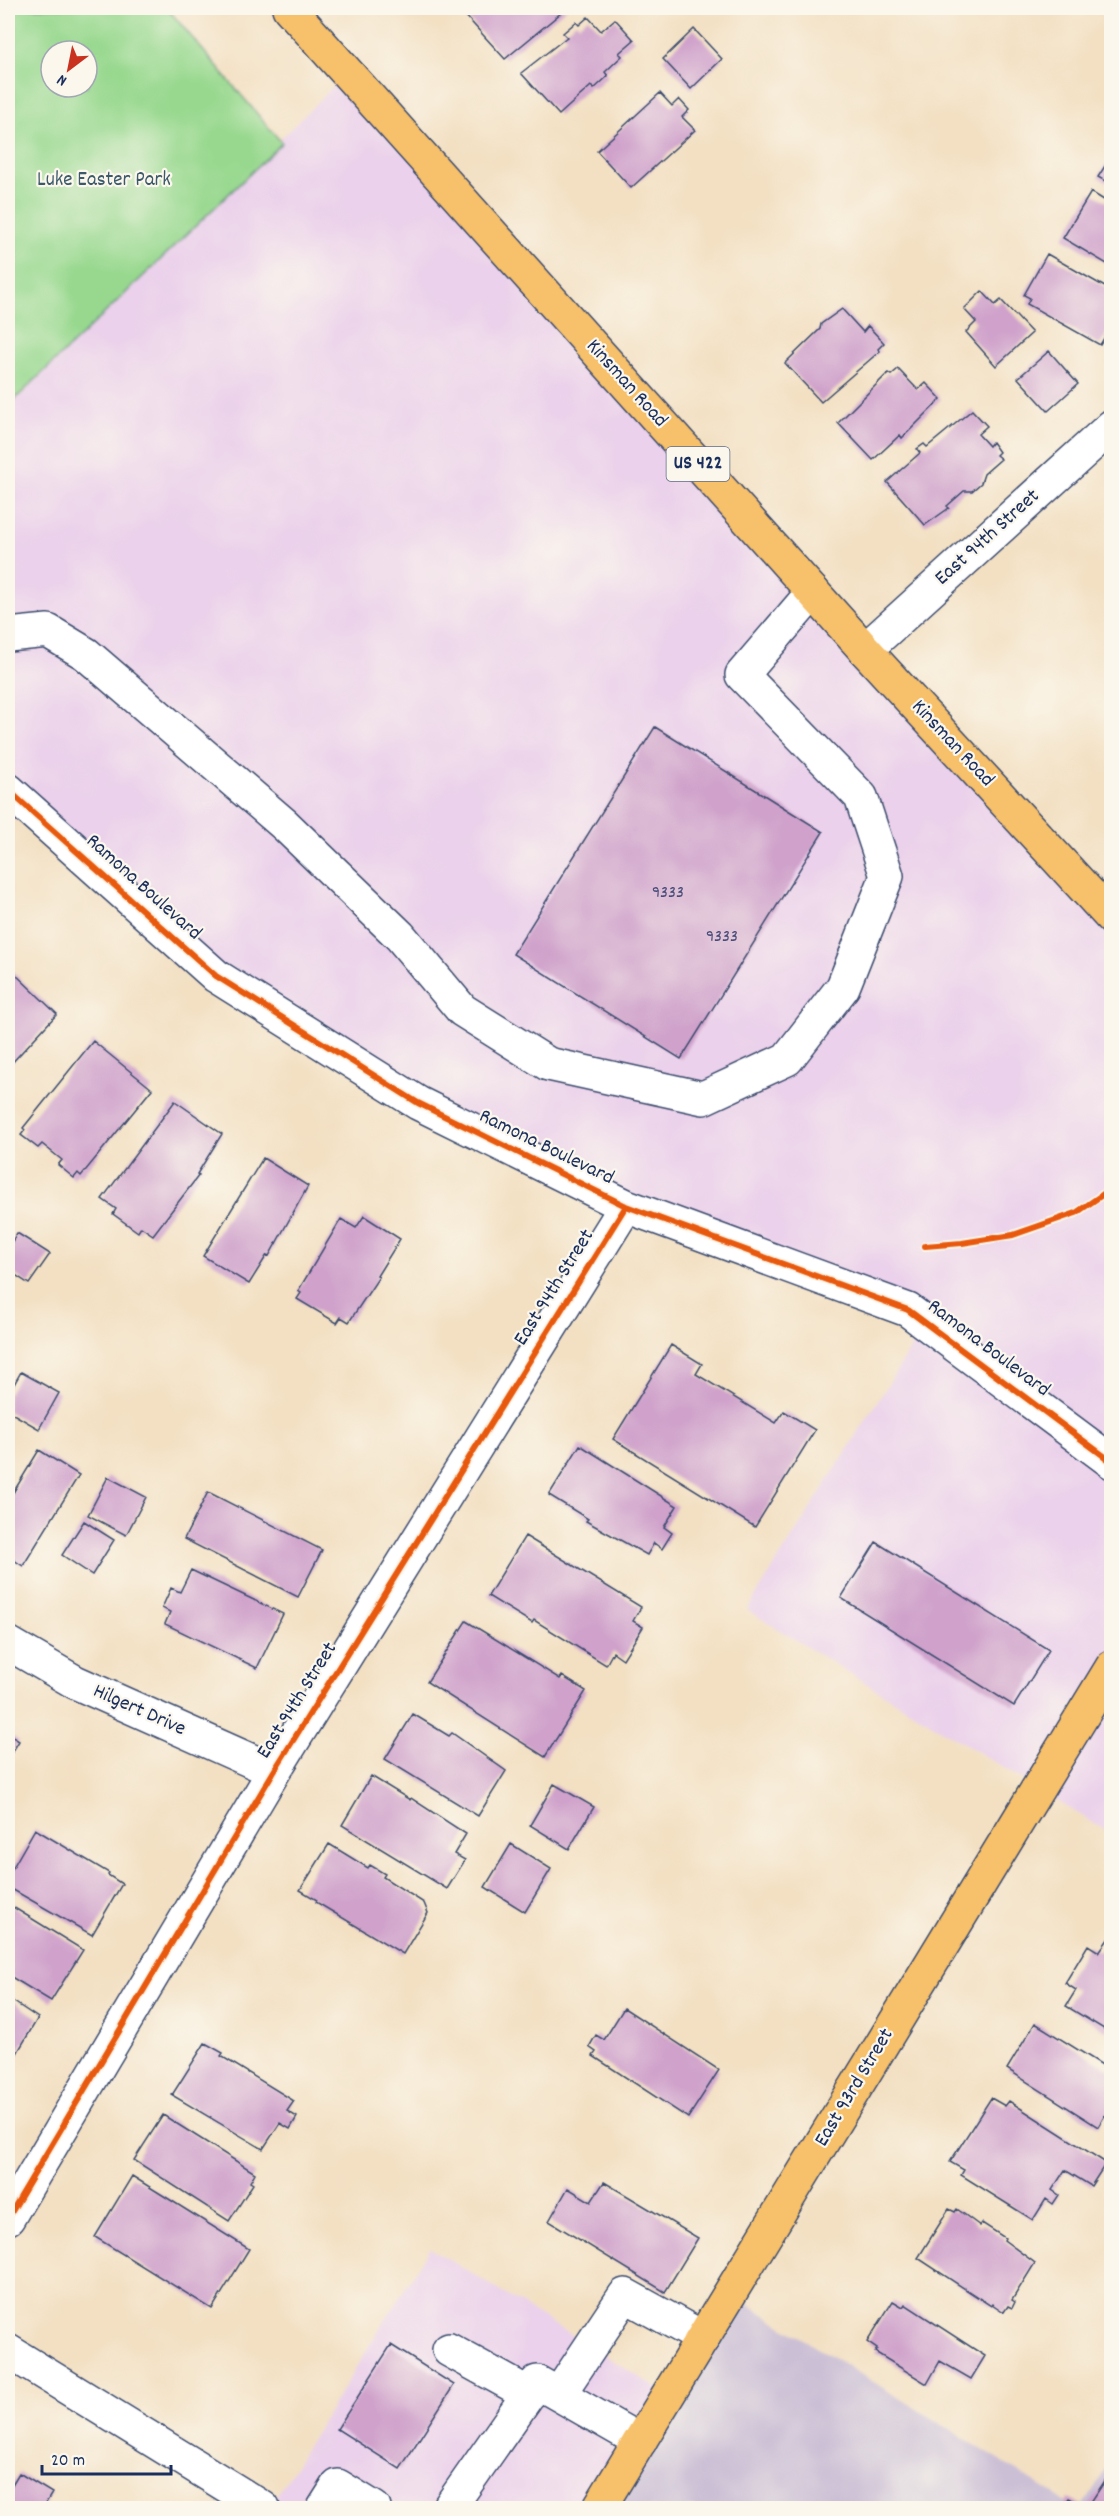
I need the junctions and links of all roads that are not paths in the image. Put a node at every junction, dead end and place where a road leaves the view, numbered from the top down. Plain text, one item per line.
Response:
1 (289, 8) edge
2 (1112, 426) edge
3 (813, 592) junction
4 (8, 635) edge
5 (865, 650) junction
6 (8, 790) edge
7 (1112, 918) edge
8 (626, 1206) junction
9 (1112, 1462) edge
10 (8, 1643) edge
11 (1112, 1667) edge
12 (274, 1772) junction
13 (8, 2218) edge
14 (703, 2338) junction
15 (449, 2350) dead end
16 (8, 2351) edge
17 (544, 2394) junction
18 (640, 2441) junction
19 (462, 2504) edge
20 (263, 2508) edge
21 (324, 2508) edge
22 (374, 2508) edge
23 (599, 2508) edge

1 - 3 main road, Kinsman Road / US 422
2 - 5 street, East 94th Street
3 - 4 street
3 - 5 main road, Kinsman Road / US 422
5 - 7 main road, Kinsman Road / US 422
6 - 8 street, Ramona Boulevard
8 - 9 street, Ramona Boulevard
8 - 12 street, East 94th Street
10 - 12 street, Hilgert Drive
11 - 14 main road, East 93rd Street
12 - 13 street, East 94th Street
14 - 17 street
14 - 18 main road, East 93rd Street
15 - 17 street
16 - 20 street
17 - 18 street
17 - 19 street
18 - 23 main road, East 93rd Street
21 - 22 street

